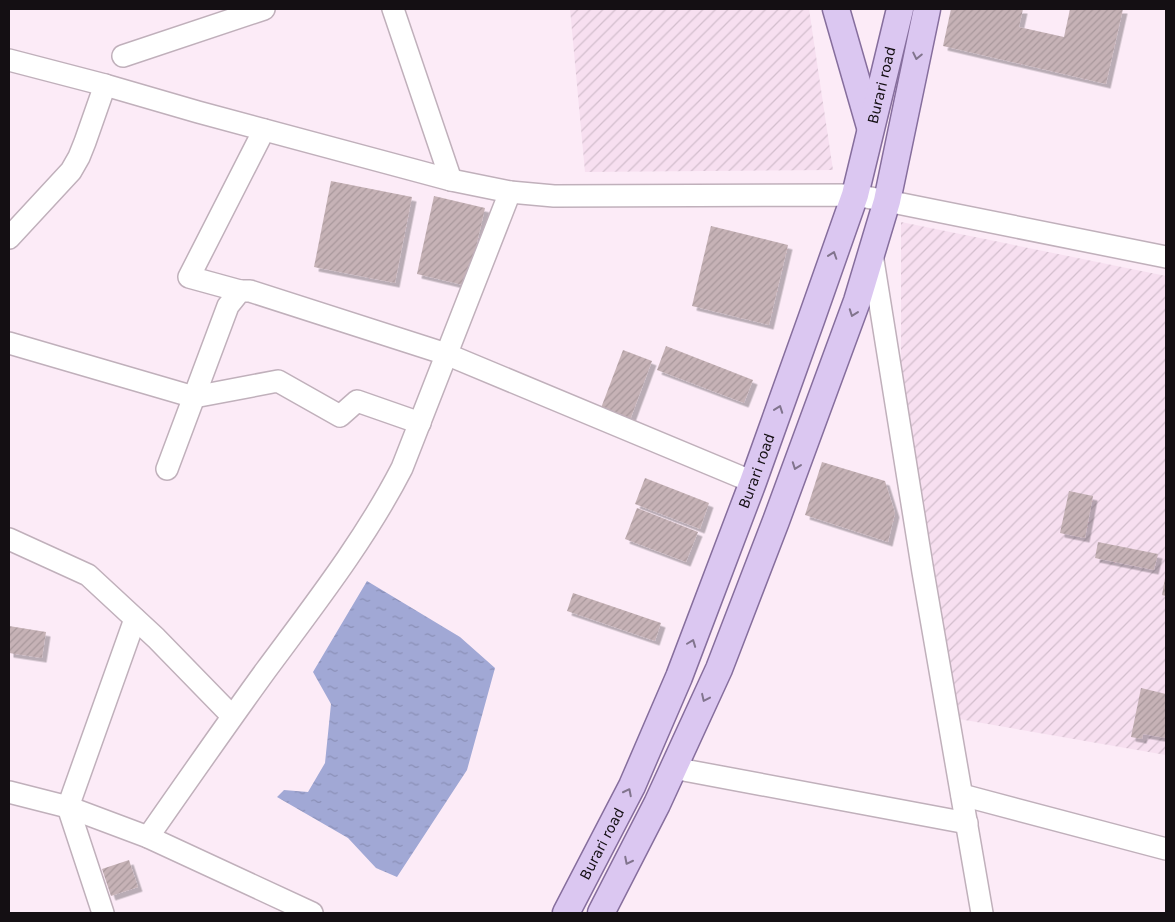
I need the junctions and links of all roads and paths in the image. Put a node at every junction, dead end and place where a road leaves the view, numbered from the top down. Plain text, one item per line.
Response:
1 (264, 9) edge
2 (393, 9) edge
3 (836, 9) edge
4 (900, 9) edge
5 (927, 9) edge
6 (123, 56) dead end
7 (9, 60) edge
8 (104, 85) junction
9 (870, 128) junction
10 (264, 130) junction
11 (898, 148) junction
12 (451, 180) junction
13 (510, 192) junction
14 (855, 195) junction
15 (887, 201) junction
16 (9, 238) edge
17 (872, 253) junction
18 (1166, 257) edge
19 (240, 291) junction
20 (9, 343) edge
21 (446, 354) junction
22 (194, 397) junction
23 (420, 423) junction
24 (167, 469) dead end
25 (753, 482) junction
26 (9, 540) edge
27 (135, 619) junction
28 (232, 716) junction
29 (673, 768) junction
30 (9, 792) edge
31 (962, 795) junction
32 (68, 807) junction
33 (967, 823) junction
34 (148, 837) junction
35 (1166, 849) edge
36 (103, 913) edge
37 (312, 913) edge
38 (566, 913) edge
39 (601, 913) edge
40 (982, 913) edge

1 - 6 street
2 - 12 street
3 - 9 main road, Burari road
4 - 9 main road, Burari road
5 -> 11 main road, Burari road
7 - 8 street
8 - 10 street
8 - 16 street
9 - 11 main road, Burari road
9 - 14 main road, Burari road
10 - 12 street
10 - 19 street
11 - 15 main road, Burari road
12 - 13 street
13 - 14 street
13 - 21 street
14 - 15 street
25 -> 14 main road, Burari road
15 - 17 main road, Burari road
15 - 18 street
17 -> 29 main road, Burari road
17 - 31 street
19 - 21 street
19 - 22 street
20 - 22 street
21 - 23 street
21 - 25 street
22 - 23 street
22 - 24 street
23 - 28 street
38 -> 25 main road, Burari road
26 - 27 street
27 - 28 street
27 - 32 street
28 - 34 street
29 - 33 street
29 -> 39 main road, Burari road
30 - 32 street
31 - 33 street
31 - 35 street
32 - 34 street
32 - 36 street
33 - 40 street
34 - 37 street

